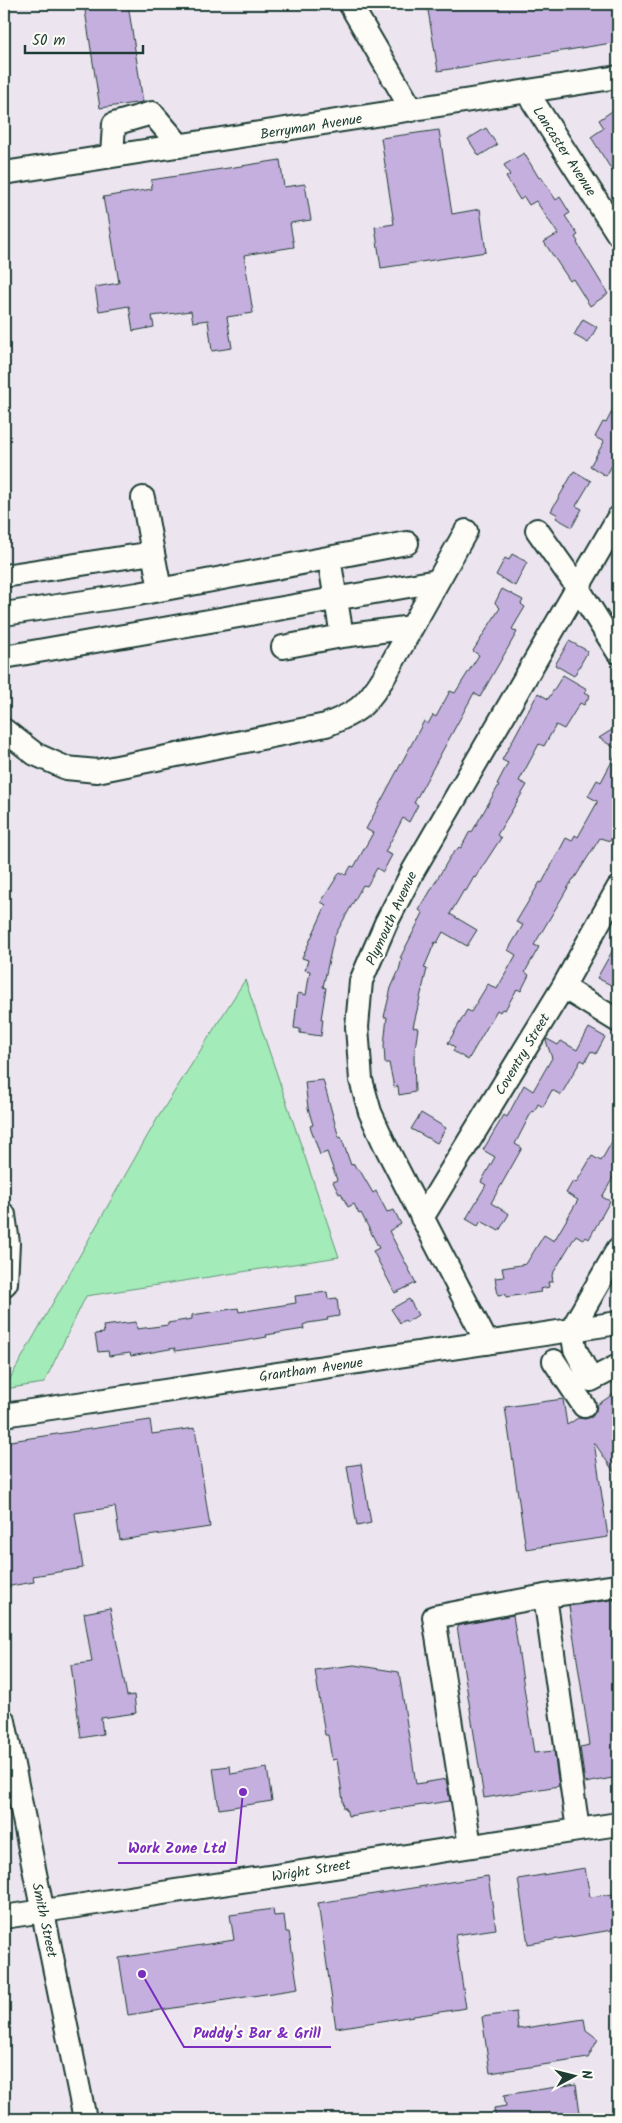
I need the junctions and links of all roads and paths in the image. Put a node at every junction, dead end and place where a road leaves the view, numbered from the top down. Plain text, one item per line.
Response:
1 (350, 4) edge
2 (618, 77) edge
3 (527, 92) junction
4 (412, 110) junction
5 (180, 146) junction
6 (112, 156) junction
7 (4, 173) edge
8 (618, 234) edge
9 (144, 498) dead end
10 (618, 518) edge
11 (537, 530) dead end
12 (466, 531) dead end
13 (407, 543) dead end
14 (153, 553) junction
15 (329, 558) junction
16 (4, 576) edge
17 (438, 580) junction
18 (578, 588) junction
19 (160, 590) junction
20 (336, 598) junction
21 (4, 614) edge
22 (412, 627) junction
23 (342, 636) junction
24 (283, 647) dead end
25 (618, 652) edge
26 (4, 657) edge
27 (4, 730) edge
28 (618, 888) edge
29 (563, 987) junction
30 (618, 1021) edge
31 (4, 1215) edge
32 (422, 1218) junction
33 (618, 1249) edge
34 (4, 1285) edge
35 (618, 1323) edge
36 (572, 1329) junction
37 (544, 1334) junction
38 (487, 1342) junction
39 (578, 1354) junction
40 (554, 1361) junction
41 (618, 1366) edge
42 (584, 1406) dead end
43 (4, 1415) edge
44 (618, 1586) edge
45 (545, 1596) junction
46 (4, 1721) edge
47 (618, 1824) edge
48 (578, 1830) junction
49 (470, 1846) junction
50 (43, 1911) junction
51 (4, 1917) edge
52 (85, 2119) edge

1 - 4 street
2 - 3 street, Berryman Avenue
3 - 4 street, Berryman Avenue
3 - 8 street, Lancaster Avenue
4 - 5 street, Berryman Avenue
5 - 6 street, Berryman Avenue
5 - 6 street
6 - 7 street, Berryman Avenue
9 - 14 street
10 - 18 street, Plymouth Avenue
11 - 18 street
12 - 17 street
13 - 15 street
14 - 16 street
14 - 19 street
15 - 19 street
15 - 20 street
17 - 20 street
17 - 22 street
18 - 25 street
18 - 32 street, Plymouth Avenue
19 - 21 street
20 - 23 street
20 - 26 street
22 - 23 street
22 - 27 street
23 - 24 street
28 - 29 street, Coventry Street
29 - 30 street
29 - 32 street, Coventry Street
31 - 34 street
32 - 38 street, Plymouth Avenue
33 - 36 street
35 - 36 street, Grantham Avenue
36 - 37 street, Grantham Avenue
36 - 39 street
37 - 38 street, Grantham Avenue
37 - 40 street
38 - 43 street, Grantham Avenue
39 - 40 street
39 - 41 street
40 - 42 street
44 - 45 street
45 - 48 street
45 - 49 street
46 - 50 street, Smith Street
47 - 48 street, Wright Street
48 - 49 street, Wright Street
49 - 50 street, Wright Street
50 - 51 street, Wright Street
50 - 52 street, Smith Street

